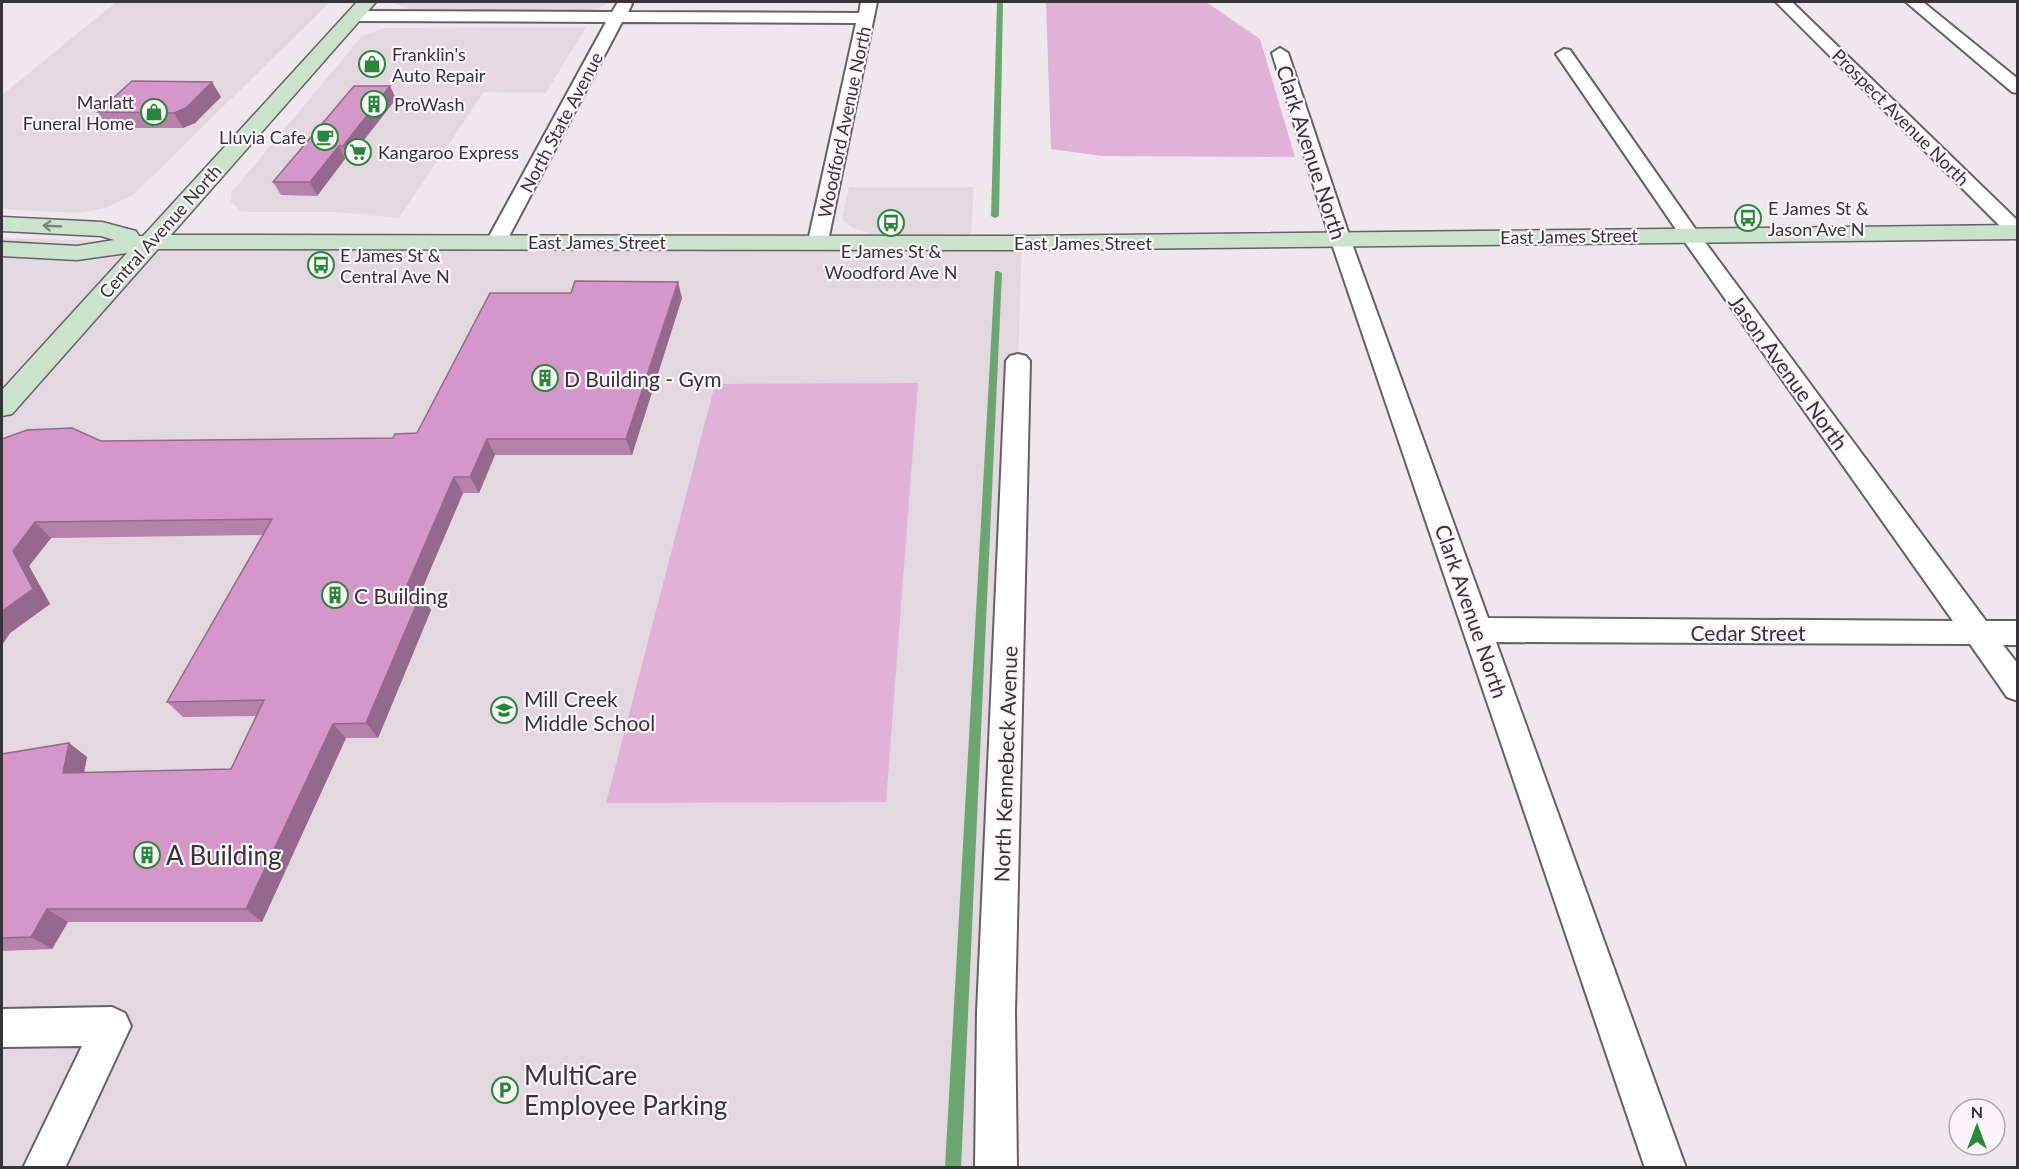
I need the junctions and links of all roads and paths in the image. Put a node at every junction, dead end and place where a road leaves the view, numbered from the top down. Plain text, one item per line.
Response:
1 (1784, 2) edge
2 (1914, 2) edge
3 (360, 9) edge
4 (621, 10) edge
5 (867, 10) edge
6 (1280, 53) dead end
7 (1564, 54) dead end
8 (2018, 88) edge
9 (2, 224) edge
10 (2017, 232) edge
11 (1689, 234) junction
12 (1341, 241) junction
13 (149, 242) junction
14 (496, 242) junction
15 (818, 242) junction
16 (2, 249) edge
17 (1018, 361) dead end
18 (2, 407) edge
19 (1479, 630) junction
20 (1978, 633) junction
21 (2018, 633) edge
22 (2018, 688) edge
23 (2, 1028) edge
24 (43, 1167) edge
25 (996, 1167) edge
26 (1666, 1167) edge

1 - 10 street, Prospect Avenue North
2 - 8 street
3 - 4 street
3 - 13 main road, Central Avenue North
4 - 5 street
4 - 14 street, North State Avenue
5 - 15 street, Woodford Avenue North
6 - 12 street, Clark Avenue North
7 - 11 street, Jason Avenue North
13 -> 9 main road, East James Street
10 - 11 main road, East James Street
11 - 12 main road, East James Street
11 - 20 street, Jason Avenue North
12 - 15 main road, East James Street
12 - 19 street, Clark Avenue North
13 - 14 main road, East James Street
13 - 16 main road, East James Street
13 - 18 main road, Central Avenue North
14 - 15 main road, East James Street
17 - 25 street, North Kennebeck Avenue
19 - 20 street, Cedar Street
19 - 26 street, Clark Avenue North
20 - 21 street, Cedar Street
20 - 22 street, Jason Avenue North
23 - 24 street

